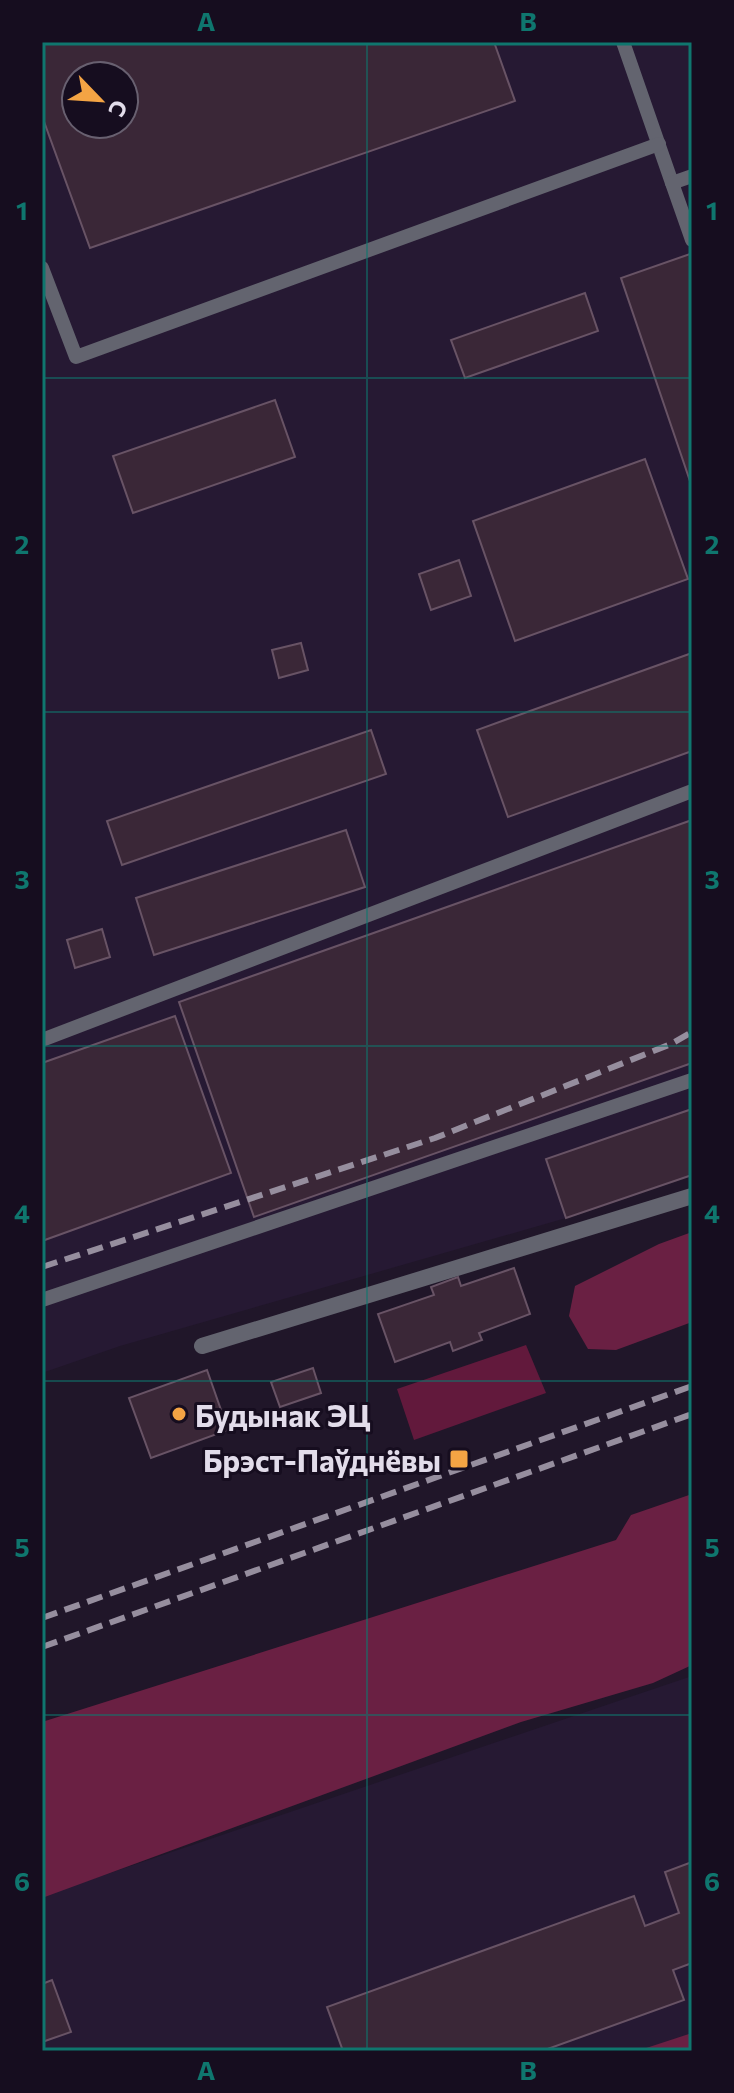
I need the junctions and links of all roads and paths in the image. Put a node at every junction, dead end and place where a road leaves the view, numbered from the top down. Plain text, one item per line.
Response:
1 (623, 42) edge
2 (659, 144) junction
3 (692, 176) edge
4 (672, 183) junction
5 (692, 240) edge
6 (42, 268) edge
7 (692, 791) edge
8 (42, 1040) edge
9 (692, 1080) edge
10 (692, 1196) edge
11 (42, 1300) edge
12 (202, 1346) dead end

1 - 2 lane
2 - 4 lane
2 - 6 lane
3 - 4 lane
4 - 5 lane
7 - 8 lane
9 - 11 lane
10 - 12 street

